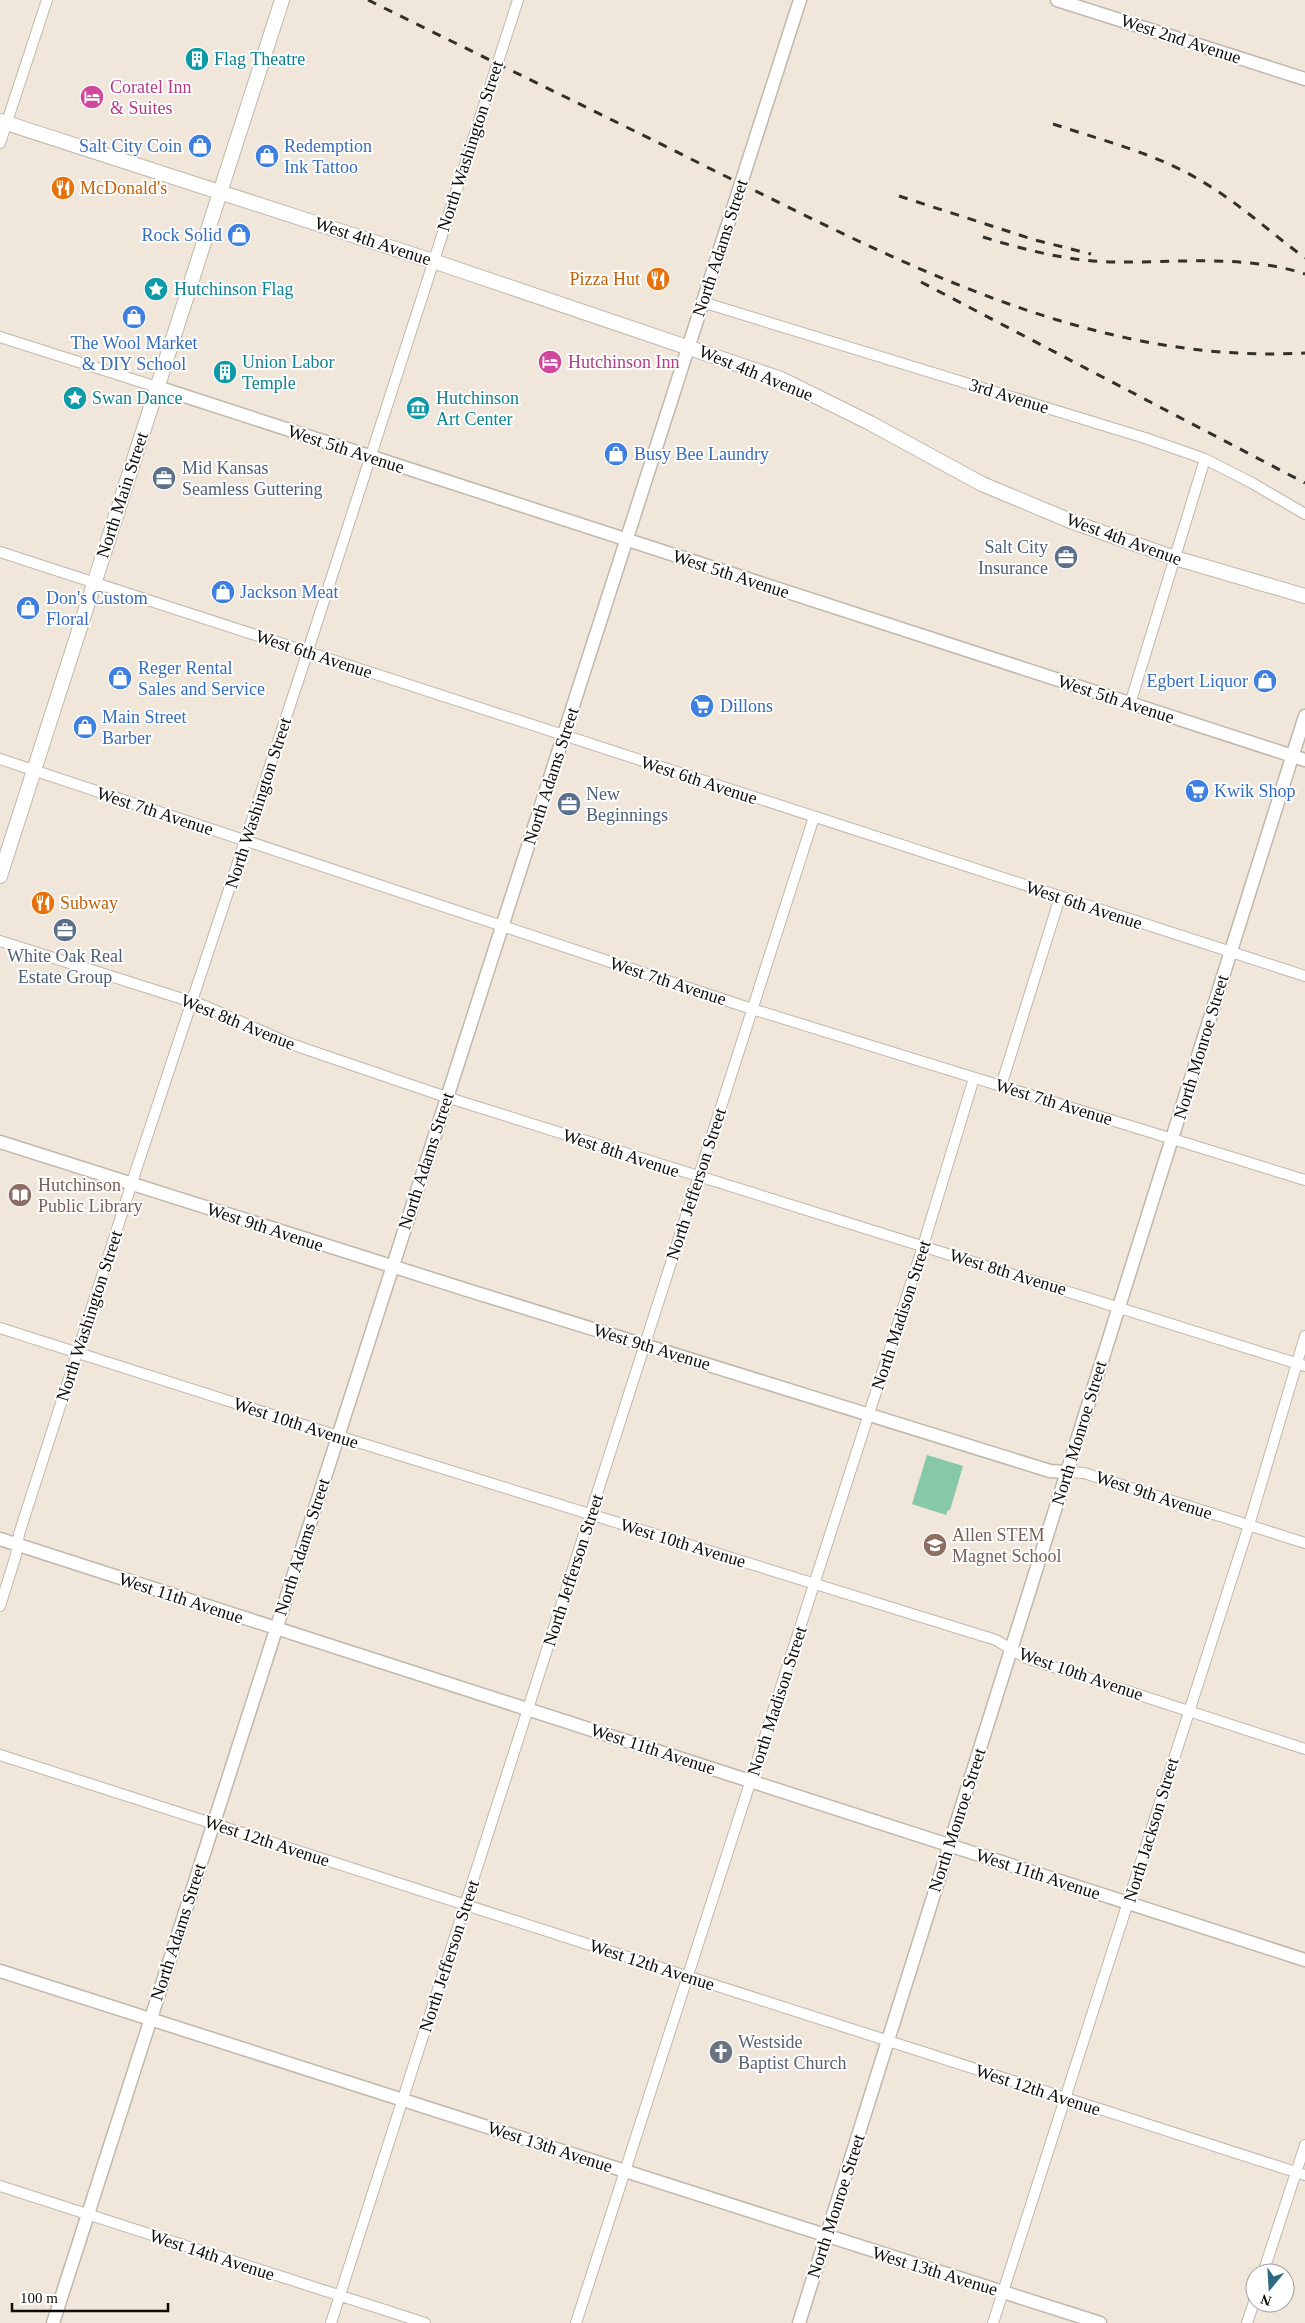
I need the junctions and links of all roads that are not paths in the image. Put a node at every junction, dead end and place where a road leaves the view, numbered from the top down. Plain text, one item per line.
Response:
1 (46, 0) edge
2 (282, 0) edge
3 (518, 0) edge
4 (800, 0) edge
5 (1057, 0) edge
6 (1076, 3) edge
7 (1305, 79) edge
8 (3, 122) edge
9 (0, 143) edge
10 (221, 191) junction
11 (433, 261) junction
12 (702, 302) junction
13 (0, 337) edge
14 (688, 346) junction
15 (157, 387) junction
16 (370, 457) junction
17 (1205, 459) junction
18 (1305, 514) edge
19 (627, 540) junction
20 (0, 552) edge
21 (1175, 558) junction
22 (94, 582) junction
23 (1305, 596) edge
24 (307, 652) junction
25 (1130, 704) junction
26 (1305, 716) edge
27 (564, 736) junction
28 (1292, 756) junction
29 (0, 759) edge
30 (1305, 760) edge
31 (34, 770) junction
32 (814, 817) junction
33 (245, 841) junction
34 (0, 876) edge
35 (1060, 898) junction
36 (502, 926) junction
37 (0, 941) edge
38 (1230, 952) junction
39 (1305, 976) edge
40 (192, 1003) junction
41 (752, 1009) junction
42 (974, 1078) junction
43 (1001, 1086) junction
44 (446, 1097) junction
45 (1172, 1139) junction
46 (0, 1142) edge
47 (699, 1178) junction
48 (1305, 1180) edge
49 (131, 1184) junction
50 (923, 1246) junction
51 (392, 1267) junction
52 (1119, 1306) junction
53 (0, 1328) edge
54 (1305, 1336) edge
55 (646, 1345) junction
56 (76, 1352) junction
57 (1301, 1365) edge
58 (869, 1415) junction
59 (338, 1436) junction
60 (1067, 1472) junction
61 (591, 1514) junction
62 (1249, 1525) junction
63 (0, 1539) edge
64 (1305, 1543) edge
65 (17, 1544) junction
66 (815, 1584) junction
67 (0, 1606) edge
68 (276, 1628) junction
69 (1011, 1649) junction
70 (529, 1709) junction
71 (1189, 1710) junction
72 (1305, 1749) edge
73 (0, 1755) edge
74 (751, 1781) junction
75 (213, 1823) junction
76 (948, 1846) junction
77 (1128, 1903) junction
78 (466, 1905) junction
79 (1305, 1960) edge
80 (0, 1971) edge
81 (689, 1977) junction
82 (150, 2019) junction
83 (888, 2040) junction
84 (1066, 2099) junction
85 (403, 2100) junction
86 (1305, 2144) edge
87 (625, 2172) junction
88 (1300, 2174) edge
89 (0, 2186) edge
90 (88, 2214) junction
91 (826, 2237) junction
92 (1267, 2263) edge
93 (1003, 2292) junction
94 (340, 2296) junction
95 (53, 2323) edge
96 (331, 2323) edge
97 (425, 2323) edge
98 (576, 2323) edge
99 (799, 2323) edge
100 (993, 2323) edge
101 (1100, 2323) edge

1 - 8 street
2 - 10 main road, North Main Street
3 - 11 street, North Washington Street
4 - 12 street, North Adams Street
5 - 6 street, West 2nd Avenue
6 - 7 street, West 2nd Avenue
8 - 9 street
8 - 10 main road, West 4th Avenue
10 - 11 main road, West 4th Avenue
10 - 15 main road, North Main Street
11 - 14 main road, West 4th Avenue
11 - 16 street, North Washington Street
12 - 14 street, North Adams Street
12 - 17 street, 3rd Avenue
13 - 15 street
14 - 19 street, North Adams Street
14 - 21 main road, West 4th Avenue
15 - 16 street, West 5th Avenue
15 - 22 main road, North Main Street
16 - 19 street, West 5th Avenue
16 - 24 street, North Washington Street
17 - 18 street, 3rd Avenue
17 - 21 street
19 - 25 street, West 5th Avenue
19 - 27 street, North Adams Street
20 - 22 street, West 6th Avenue
21 - 23 main road, West 4th Avenue
21 - 25 street
22 - 24 street, West 6th Avenue
22 - 31 main road, North Main Street
24 - 27 street, West 6th Avenue
24 - 33 street, North Washington Street
25 - 28 street, West 5th Avenue
26 - 28 street, North Monroe Street
27 - 32 street, West 6th Avenue
27 - 36 street, North Adams Street
28 - 30 street, West 5th Avenue
28 - 38 street, North Monroe Street
29 - 31 street, West 7th Avenue
31 - 33 street, West 7th Avenue
31 - 34 main road, North Main Street
32 - 35 street, West 6th Avenue
32 - 41 street, North Jefferson Street
33 - 36 street, West 7th Avenue
33 - 40 street, North Washington Street
35 - 38 street, West 6th Avenue
35 - 43 street
36 - 41 street, West 7th Avenue
36 - 44 street, North Adams Street
37 - 40 street, West 8th Avenue
38 - 39 street, West 6th Avenue
38 - 45 street, North Monroe Street
40 - 44 street, West 8th Avenue
40 - 49 street, North Washington Street
41 - 42 street, West 7th Avenue
41 - 47 street, North Jefferson Street
42 - 43 street, West 7th Avenue
42 - 50 street, North Madison Street
43 - 45 street, West 7th Avenue
44 - 47 street, West 8th Avenue
44 - 51 street, North Adams Street
45 - 48 street, West 7th Avenue
45 - 52 street, North Monroe Street
46 - 49 street, West 9th Avenue
47 - 50 street, West 8th Avenue
47 - 55 street, North Jefferson Street
49 - 51 street, West 9th Avenue
49 - 56 street, North Washington Street
50 - 52 street, West 8th Avenue
50 - 58 street, North Madison Street
51 - 55 street, West 9th Avenue
51 - 59 street, North Adams Street
52 - 57 street, West 8th Avenue
52 - 60 street, North Monroe Street
53 - 56 street, West 10th Avenue
54 - 57 street, North Jackson Street
55 - 58 street, West 9th Avenue
55 - 61 street, North Jefferson Street
56 - 59 street, West 10th Avenue
56 - 65 street, North Washington Street
57 - 62 street, North Jackson Street
58 - 60 street, West 9th Avenue
58 - 66 street, North Madison Street
59 - 61 street, West 10th Avenue
59 - 68 street, North Adams Street
60 - 62 street, West 9th Avenue
60 - 69 street, North Monroe Street
61 - 66 street, West 10th Avenue
61 - 70 street, North Jefferson Street
62 - 64 street, West 9th Avenue
62 - 71 street, North Jackson Street
63 - 65 street, West 11th Avenue
65 - 67 street, North Washington Street
65 - 68 street, West 11th Avenue
66 - 69 street, West 10th Avenue
66 - 74 street, North Madison Street
68 - 70 street, West 11th Avenue
68 - 75 street, North Adams Street
69 - 71 street, West 10th Avenue
69 - 76 street, North Monroe Street
70 - 74 street, West 11th Avenue
70 - 78 street, North Jefferson Street
71 - 72 street, West 10th Avenue
71 - 77 street, North Jackson Street
73 - 75 street, West 12th Avenue
74 - 76 street, West 11th Avenue
74 - 81 street, North Madison Street
75 - 78 street, West 12th Avenue
75 - 82 street, North Adams Street
76 - 77 street, West 11th Avenue
76 - 83 street, North Monroe Street
77 - 79 street, West 11th Avenue
77 - 84 street, North Jackson Street
78 - 81 street, West 12th Avenue
78 - 85 street, North Jefferson Street
80 - 82 street, West 13th Avenue
81 - 83 street, West 12th Avenue
81 - 87 street, North Madison Street
82 - 85 street, West 13th Avenue
82 - 90 street, North Adams Street
83 - 84 street, West 12th Avenue
83 - 91 street, North Monroe Street
84 - 88 street, West 12th Avenue
84 - 93 street, North Jackson Street
85 - 87 street, West 13th Avenue
85 - 94 street, North Jefferson Street
86 - 88 street
87 - 91 street, West 13th Avenue
87 - 98 street, North Madison Street
88 - 92 street
89 - 90 street, West 14th Avenue
90 - 94 street, West 14th Avenue
90 - 95 street, North Adams Street
91 - 93 street, West 13th Avenue
91 - 99 street, North Monroe Street
93 - 100 street, North Jackson Street
93 - 101 street, West 13th Avenue
94 - 96 street, North Jefferson Street
94 - 97 street, West 14th Avenue

